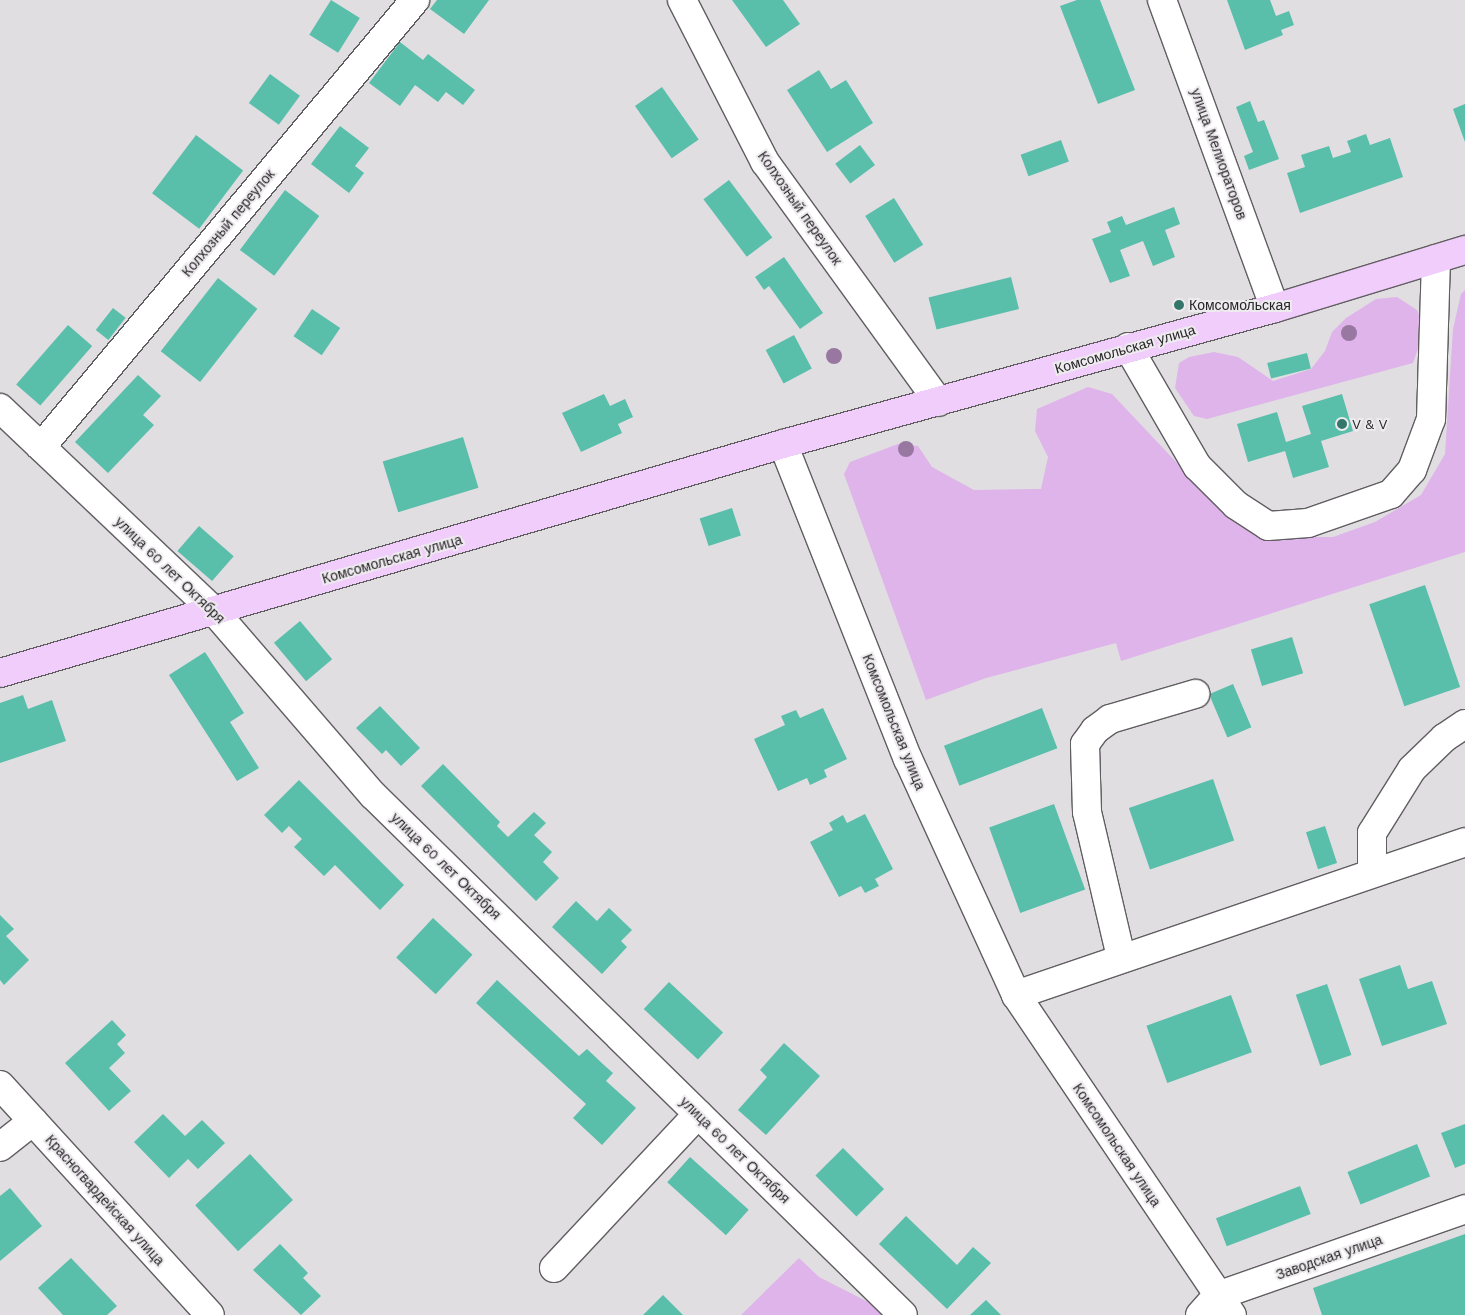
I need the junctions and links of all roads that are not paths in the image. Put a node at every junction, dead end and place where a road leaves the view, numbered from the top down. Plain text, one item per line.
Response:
1 (415, 0) edge
2 (682, 0) edge
3 (1162, 0) edge
4 (1465, 250) edge
5 (1436, 260) junction
6 (1275, 308) junction
7 (1128, 347) junction
8 (940, 402) junction
9 (0, 408) edge
10 (784, 444) junction
11 (41, 447) junction
12 (214, 611) junction
13 (0, 673) edge
14 (1195, 694) dead end
15 (1465, 724) edge
16 (1465, 842) edge
17 (1372, 872) junction
18 (1121, 957) junction
19 (1016, 995) junction
20 (0, 1085) edge
21 (698, 1114) junction
22 (33, 1121) junction
23 (0, 1147) edge
24 (1465, 1209) edge
25 (554, 1268) dead end
26 (1216, 1309) edge
27 (210, 1315) edge
28 (903, 1315) edge

1 - 11 street, Колхозный переулок
2 - 8 street, Колхозный переулок
3 - 6 street, улица Мелиораторов
4 - 5 main road, Комсомольская улица
5 - 6 main road, Комсомольская улица
5 - 7 street
6 - 7 main road, Комсомольская улица
7 - 8 main road, Комсомольская улица
8 - 10 main road, Комсомольская улица
9 - 11 street, улица 60 лет Октября
10 - 12 main road, Комсомольская улица
10 - 19 street, Комсомольская улица
11 - 12 street, улица 60 лет Октября
12 - 13 main road, Комсомольская улица
12 - 21 street, улица 60 лет Октября
14 - 18 street
15 - 17 street
16 - 17 street
17 - 18 street
18 - 19 street
19 - 26 street, Комсомольская улица
20 - 22 street, Красногвардейская улица
21 - 25 street
21 - 28 street, улица 60 лет Октября
22 - 23 street
22 - 27 street, Красногвардейская улица
24 - 26 street, Заводская улица

